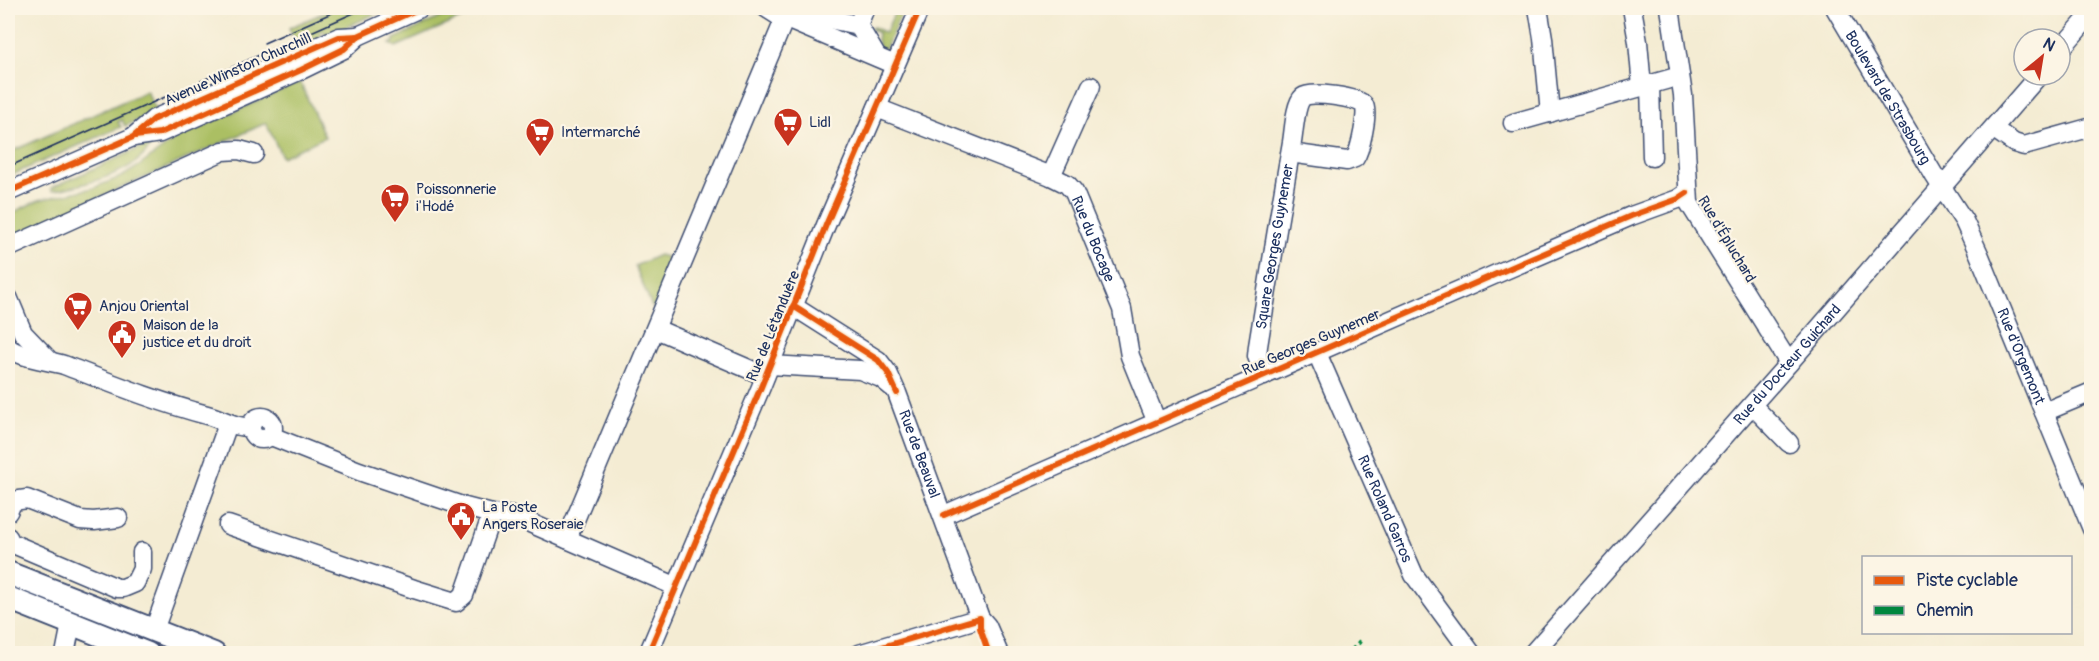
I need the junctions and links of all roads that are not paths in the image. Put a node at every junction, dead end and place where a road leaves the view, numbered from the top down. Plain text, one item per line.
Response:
1 (420, 8) edge
2 (766, 8) edge
3 (802, 8) edge
4 (865, 8) edge
5 (920, 8) edge
6 (1538, 8) edge
7 (1632, 8) edge
8 (1670, 8) edge
9 (1835, 8) edge
10 (2091, 13) edge
11 (785, 18) junction
12 (858, 25) junction
13 (2072, 36) edge
14 (877, 57) junction
15 (895, 65) junction
16 (1680, 76) junction
17 (1091, 86) dead end
18 (1646, 86) junction
19 (2029, 87) edge
20 (877, 108) junction
21 (1550, 113) junction
22 (1513, 123) dead end
23 (2091, 127) edge
24 (1994, 129) junction
25 (1290, 153) junction
26 (254, 154) dead end
27 (1652, 157) dead end
28 (1051, 176) junction
29 (1942, 187) junction
30 (8, 192) edge
31 (1687, 193) junction
32 (8, 248) edge
33 (8, 297) edge
34 (793, 306) junction
35 (656, 328) junction
36 (8, 347) edge
37 (1317, 353) junction
38 (49, 360) junction
39 (1789, 363) junction
40 (768, 370) junction
41 (1264, 376) junction
42 (2091, 392) edge
43 (897, 393) junction
44 (1752, 405) junction
45 (2044, 412) junction
46 (1156, 420) junction
47 (228, 424) junction
48 (1789, 443) dead end
49 (8, 512) edge
50 (492, 514) junction
51 (944, 515) junction
52 (118, 518) dead end
53 (228, 525) dead end
54 (2091, 529) edge
55 (8, 537) edge
56 (567, 539) junction
57 (142, 552) dead end
58 (8, 573) edge
59 (675, 586) junction
60 (8, 598) edge
61 (980, 618) junction
62 (71, 624) junction
63 (154, 630) junction
64 (65, 654) edge
65 (148, 654) edge
66 (214, 654) edge
67 (648, 654) edge
68 (860, 654) edge
69 (989, 654) edge
70 (999, 654) edge
71 (1472, 654) edge
72 (1532, 654) edge

1 - 30 street, Avenue Winston Churchill
2 - 11 street
3 - 12 street
4 - 12 street
5 - 15 street, Rue de Létanduère
6 - 21 street
7 - 18 street
8 - 16 street, Rue d'Épluchard
9 - 29 street, Boulevard de Strasbourg
10 - 13 street
11 - 14 street
11 - 35 street
12 - 14 street
14 - 15 street
15 - 20 street, Rue de Létanduère
16 - 18 street
16 - 31 street, Rue d'Épluchard
17 - 28 street
18 - 21 street
18 - 27 street
19 - 24 street, Rue du Docteur Guichard
20 - 28 street, Rue du Bocage
20 - 34 street, Rue de Létanduère
21 - 22 street
23 - 24 street
24 - 29 street, Rue du Docteur Guichard
25 - 25 street, Square Georges Guynemer
25 - 41 street, Square Georges Guynemer
26 - 32 street
28 - 46 street, Rue du Bocage
29 - 39 street, Rue du Docteur Guichard
29 - 45 street, Rue d'Orgemont
31 - 37 street, Rue Georges Guynemer
31 - 39 street, Rue d'Épluchard
33 - 38 street
34 - 40 street, Rue de Létanduère
34 - 43 street, Rue de Beauval
35 - 40 street
35 - 56 street
36 - 38 street
37 - 41 street, Rue Georges Guynemer
37 - 71 street, Rue Roland Garros
38 - 47 street
39 - 44 street, Rue du Docteur Guichard
40 - 43 street, Rue de Beauval
40 - 59 street, Rue de Létanduère
41 - 46 street, Rue Georges Guynemer
42 - 45 street
43 - 51 street, Rue de Beauval
44 - 48 street
44 - 72 street, Rue du Docteur Guichard
45 - 54 street, Rue d'Orgemont
46 - 51 street, Rue Georges Guynemer
47 - 50 street
47 - 63 street
49 - 52 street
50 - 53 street
50 - 56 street
51 - 61 street, Rue de Beauval
55 - 57 street
56 - 59 street
58 - 63 main road
59 - 67 street, Rue de Létanduère
60 - 62 main road
61 - 68 street
61 - 69 street, Rue de Beauval
61 - 70 street, Rue de Beauval
62 - 64 street
62 - 65 main road
63 - 66 main road

